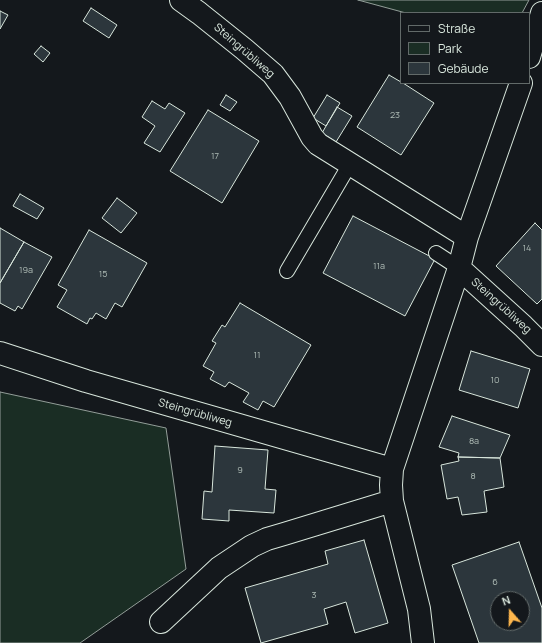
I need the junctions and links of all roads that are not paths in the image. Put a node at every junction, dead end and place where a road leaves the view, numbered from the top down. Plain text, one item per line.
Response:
1 (181, 0) edge
2 (542, 13) edge
3 (530, 54) edge
4 (521, 84) edge
5 (350, 164) junction
6 (467, 238) junction
7 (436, 253) dead end
8 (459, 268) junction
9 (288, 271) dead end
10 (542, 344) edge
11 (0, 353) edge
12 (392, 470) junction
13 (392, 501) junction
14 (161, 622) dead end
15 (423, 643) edge

1 - 5 street, Steingrübliweg
2 - 3 street
4 - 6 street, Steingrübliweg
5 - 6 street, Steingrübliweg
5 - 9 lane
6 - 8 street, Steingrübliweg
7 - 8 lane
8 - 10 street, Steingrübliweg
8 - 12 street, Steingrübliweg
11 - 12 street, Steingrübliweg
12 - 13 street, Steingrübliweg
13 - 14 street
13 - 15 street, Steingrübliweg

